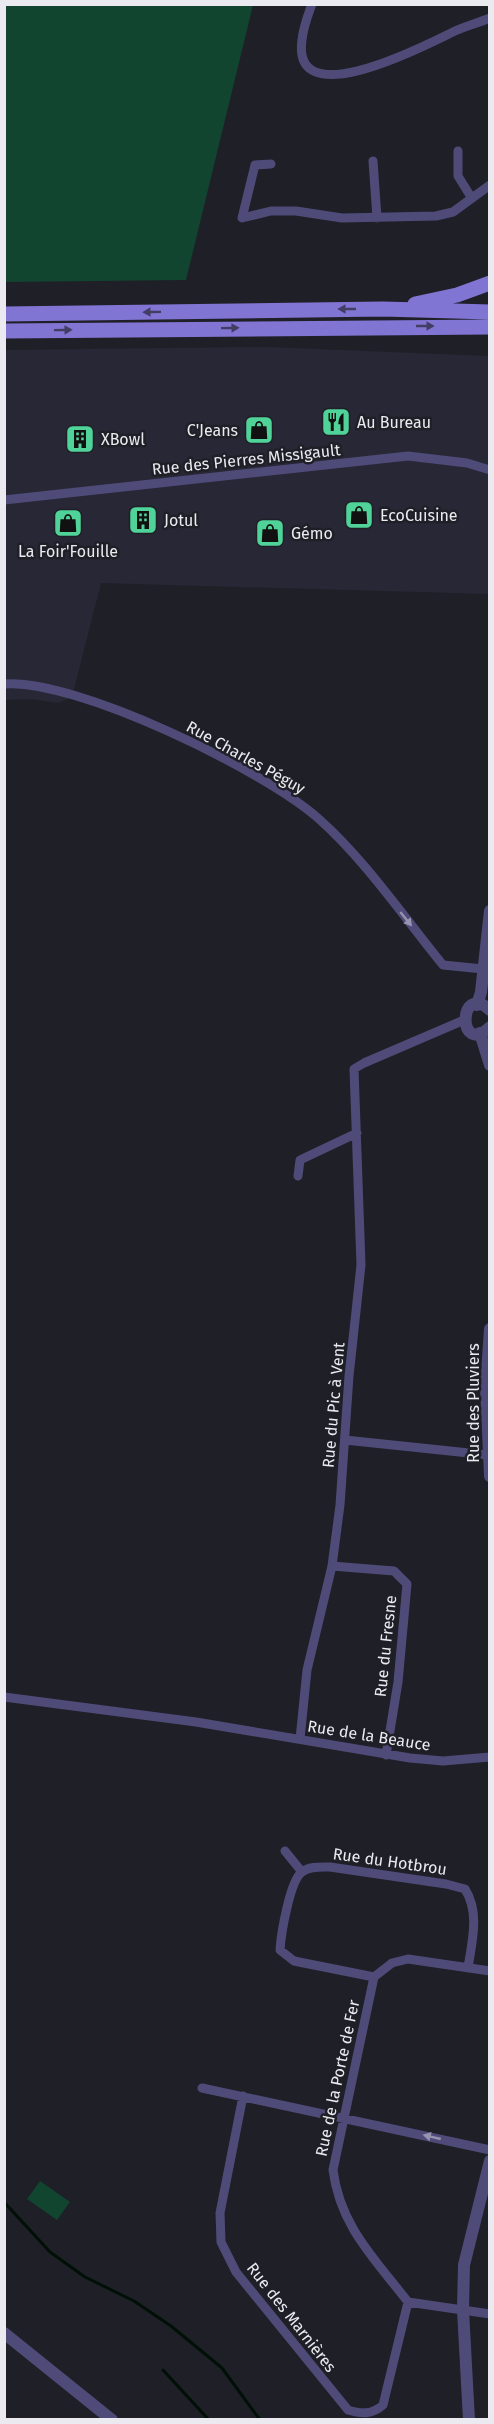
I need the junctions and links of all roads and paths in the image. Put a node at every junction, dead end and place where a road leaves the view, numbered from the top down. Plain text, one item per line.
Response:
1 (312, 4) edge
2 (489, 18) edge
3 (458, 151) dead end
4 (374, 161) dead end
5 (271, 164) dead end
6 (489, 185) edge
7 (471, 197) junction
8 (377, 218) junction
9 (489, 283) edge
10 (383, 309) junction
11 (489, 312) edge
12 (4, 314) edge
13 (489, 327) edge
14 (4, 331) edge
15 (489, 470) edge
16 (4, 500) edge
17 (4, 684) edge
18 (489, 910) edge
19 (483, 969) junction
20 (477, 1005) junction
21 (489, 1010) edge
22 (464, 1020) junction
23 (486, 1030) edge
24 (489, 1065) edge
25 (357, 1133) junction
26 (298, 1176) dead end
27 (489, 1329) edge
28 (488, 1374) edge
29 (345, 1440) junction
30 (488, 1455) junction
31 (489, 1476) edge
32 (332, 1566) junction
33 (4, 1696) edge
34 (300, 1740) junction
35 (386, 1755) junction
36 (489, 1757) edge
37 (285, 1851) dead end
38 (302, 1872) junction
39 (468, 1968) junction
40 (489, 1971) edge
41 (374, 1977) junction
42 (202, 2088) dead end
43 (243, 2097) junction
44 (343, 2117) junction
45 (489, 2150) edge
46 (489, 2161) edge
47 (408, 2302) junction
48 (463, 2310) junction
49 (489, 2314) edge
50 (4, 2333) edge
51 (112, 2420) edge
52 (469, 2420) edge

1 - 2 street
3 - 7 street
4 - 8 street
5 - 8 street
6 - 7 street
7 - 8 street
9 - 10 main road
10 - 11 main road
10 -> 12 main road
14 -> 13 main road
15 - 16 street, Rue des Pierres Missigault
17 -> 19 street, Rue Charles Péguy
18 - 19 street
19 - 20 street
20 - 21 street
20 - 22 street
22 - 23 street
22 - 25 street, Rue du Pic à Vent
23 - 24 street
25 - 26 street
25 - 29 street, Rue du Pic à Vent
27 - 28 street, Rue des Pluviers
28 - 30 street, Rue des Pluviers
29 - 30 street
29 - 32 street, Rue du Pic à Vent
30 - 31 street, Rue des Pluviers
32 - 34 street, Rue du Pic à Vent
32 - 35 street, Rue du Fresne
33 - 34 street, Rue de la Beauce
34 - 35 street, Rue de la Beauce
35 - 36 street, Rue de la Beauce
37 - 38 street
38 - 39 street, Rue du Hotbrou
38 - 41 street
39 - 40 street
39 - 41 street
41 - 44 street, Rue de la Porte de Fer
42 - 43 street
43 - 44 street
43 - 47 street, Rue des Marnières
45 -> 44 street
44 - 47 street, Rue de la Porte de Fer
46 - 48 street
47 - 48 street
48 - 49 street
48 - 52 street
50 - 51 street

